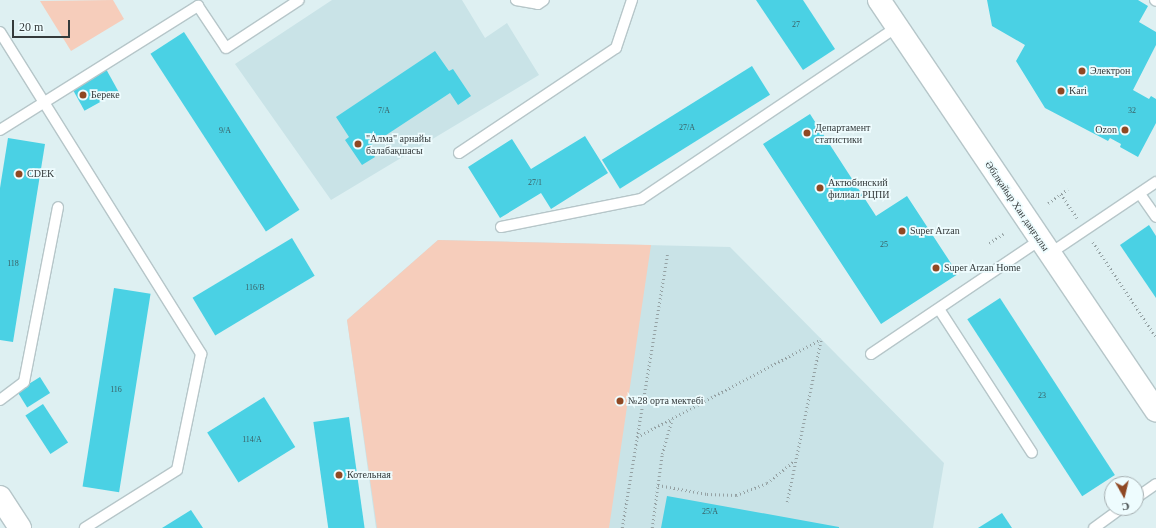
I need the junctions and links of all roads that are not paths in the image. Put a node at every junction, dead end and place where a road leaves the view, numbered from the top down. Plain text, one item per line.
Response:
1 (298, 0) edge
2 (516, 0) edge
3 (544, 0) edge
4 (632, 0) edge
5 (879, 0) edge
6 (897, 26) junction
7 (0, 32) edge
8 (44, 100) junction
9 (0, 130) edge
10 (459, 153) dead end
11 (1156, 182) edge
12 (1140, 194) junction
13 (58, 207) dead end
14 (1156, 217) edge
15 (501, 227) dead end
16 (1044, 247) junction
17 (939, 309) junction
18 (871, 354) dead end
19 (0, 400) edge
20 (1156, 410) edge
21 (1032, 453) dead end
22 (1156, 484) edge
23 (1144, 492) edge
24 (0, 497) edge
25 (1111, 516) edge
26 (20, 528) edge
27 (85, 528) edge
28 (1094, 528) edge

1 - 8 lane
2 - 3 lane
4 - 10 lane
5 - 6 street, Әбілқайыр Хан даңғылы
6 - 15 lane
6 - 16 street, Әбілқайыр Хан даңғылы
7 - 8 lane
8 - 9 lane
8 - 27 lane
11 - 12 lane
12 - 14 lane
12 - 16 lane
13 - 19 lane
16 - 17 lane
16 - 20 street, Әбілқайыр Хан даңғылы
17 - 18 lane
17 - 21 lane
22 - 23 lane
24 - 26 street
25 - 28 lane

